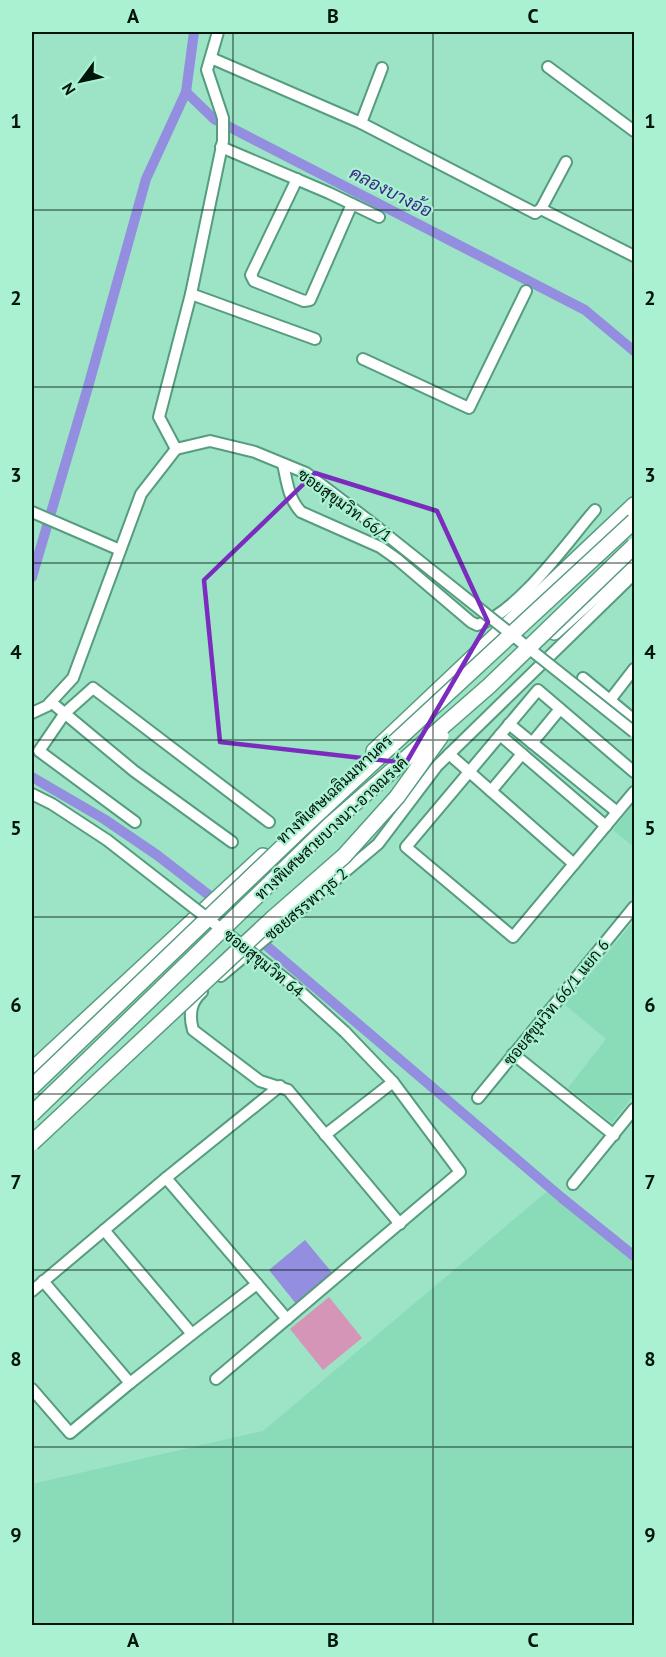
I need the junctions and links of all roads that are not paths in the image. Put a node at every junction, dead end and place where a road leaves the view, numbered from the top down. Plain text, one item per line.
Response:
1 (218, 32) edge
2 (211, 58) junction
3 (548, 67) dead end
4 (382, 68) dead end
5 (361, 123) junction
6 (634, 131) edge
7 (222, 144) junction
8 (566, 162) dead end
9 (297, 179) junction
10 (352, 204) junction
11 (541, 209) junction
12 (380, 217) dead end
13 (634, 256) edge
14 (526, 291) dead end
15 (191, 294) junction
16 (315, 339) dead end
17 (363, 359) dead end
18 (176, 450) junction
19 (283, 464) junction
20 (634, 505) edge
21 (595, 510) dead end
22 (35, 514) edge
23 (634, 521) edge
24 (634, 546) edge
25 (120, 550) junction
26 (634, 560) edge
27 (634, 574) edge
28 (634, 669) edge
29 (583, 678) dead end
30 (610, 700) junction
31 (51, 702) junction
32 (560, 709) junction
33 (32, 713) edge
34 (65, 713) junction
35 (454, 716) junction
36 (634, 720) edge
37 (509, 724) junction
38 (634, 732) edge
39 (500, 735) junction
40 (532, 743) junction
41 (449, 754) junction
42 (522, 754) junction
43 (469, 772) junction
44 (634, 772) edge
45 (491, 791) junction
46 (634, 792) edge
47 (32, 794) edge
48 (617, 812) junction
49 (135, 822) dead end
50 (269, 822) dead end
51 (606, 826) junction
52 (232, 842) dead end
53 (574, 864) junction
54 (634, 907) edge
55 (513, 1054) junction
56 (32, 1070) edge
57 (393, 1082) junction
58 (280, 1086) junction
59 (32, 1087) edge
60 (478, 1098) dead end
61 (32, 1104) edge
62 (634, 1109) edge
63 (32, 1114) edge
64 (325, 1135) junction
65 (614, 1135) junction
66 (32, 1143) edge
67 (166, 1178) junction
68 (573, 1184) dead end
69 (400, 1224) junction
70 (104, 1230) junction
71 (43, 1281) junction
72 (257, 1284) junction
73 (32, 1291) edge
74 (287, 1319) junction
75 (192, 1334) junction
76 (216, 1379) dead end
77 (130, 1383) junction
78 (32, 1389) edge

1 - 2 street
2 - 5 street
2 - 7 street
3 - 6 street
4 - 5 street
5 - 11 street
7 - 9 street
7 - 15 street
8 - 11 street
9 - 10 street
9 - 10 street
10 - 12 street
11 - 13 street
14 - 17 street
15 - 16 street
15 - 18 street
18 - 19 street, ซอยสุขุมวิท 66/1
18 - 25 street
19 - 21 street
19 - 38 street, ซอยสุขุมวิท 66/1, bridge
20 - 56 highway, ทางพิเศษเฉลิมมหานคร
22 - 25 street
23 - 59 highway, ทางพิเศษสายบางนา-อาจณรงค์, bridge
24 - 35 highway, ทางพิเศษสายบางนา-อาจณรงค์, bridge
25 - 31 street
26 - 61 highway, ทางพิเศษเฉลิมมหานคร
27 - 41 street, ซอยสรรพาวุธ 2
28 - 30 street
29 - 30 street
30 - 36 street
31 - 33 street
31 - 34 street
32 - 37 street
32 - 40 street
32 - 44 street
34 - 49 street
34 - 50 street
34 - 52 street
35 - 63 highway, ทางพิเศษสายบางนา-อาจณรงค์, bridge
35 - 66 highway, bridge
37 - 39 street
37 - 40 street
39 - 42 street
39 - 43 street
40 - 48 street
41 - 43 street
41 - 58 street, ซอยสรรพาวุธ 2
42 - 45 street
42 - 51 street
43 - 45 street
43 - 53 street
45 - 53 street
46 - 48 street
47 - 57 street, ซอยสุขุมวิท 64, bridge
48 - 51 street
51 - 53 street
54 - 55 street, ซอยสุขุมวิท 66/1 แยก 6
55 - 60 street, ซอยสุขุมวิท 66/1 แยก 6
55 - 65 street
57 - 64 street
57 - 69 street, ซอยสุขุมวิท 64
58 - 64 street, ซอยสรรพาวุธ 2
58 - 67 street
62 - 65 street
64 - 69 street, ซอยสรรพาวุธ 2
65 - 68 street
67 - 70 street
67 - 72 street
69 - 74 street
70 - 71 street
70 - 75 street
71 - 73 street
71 - 77 street
72 - 74 street
72 - 75 street
74 - 76 street
75 - 77 street
77 - 78 street

